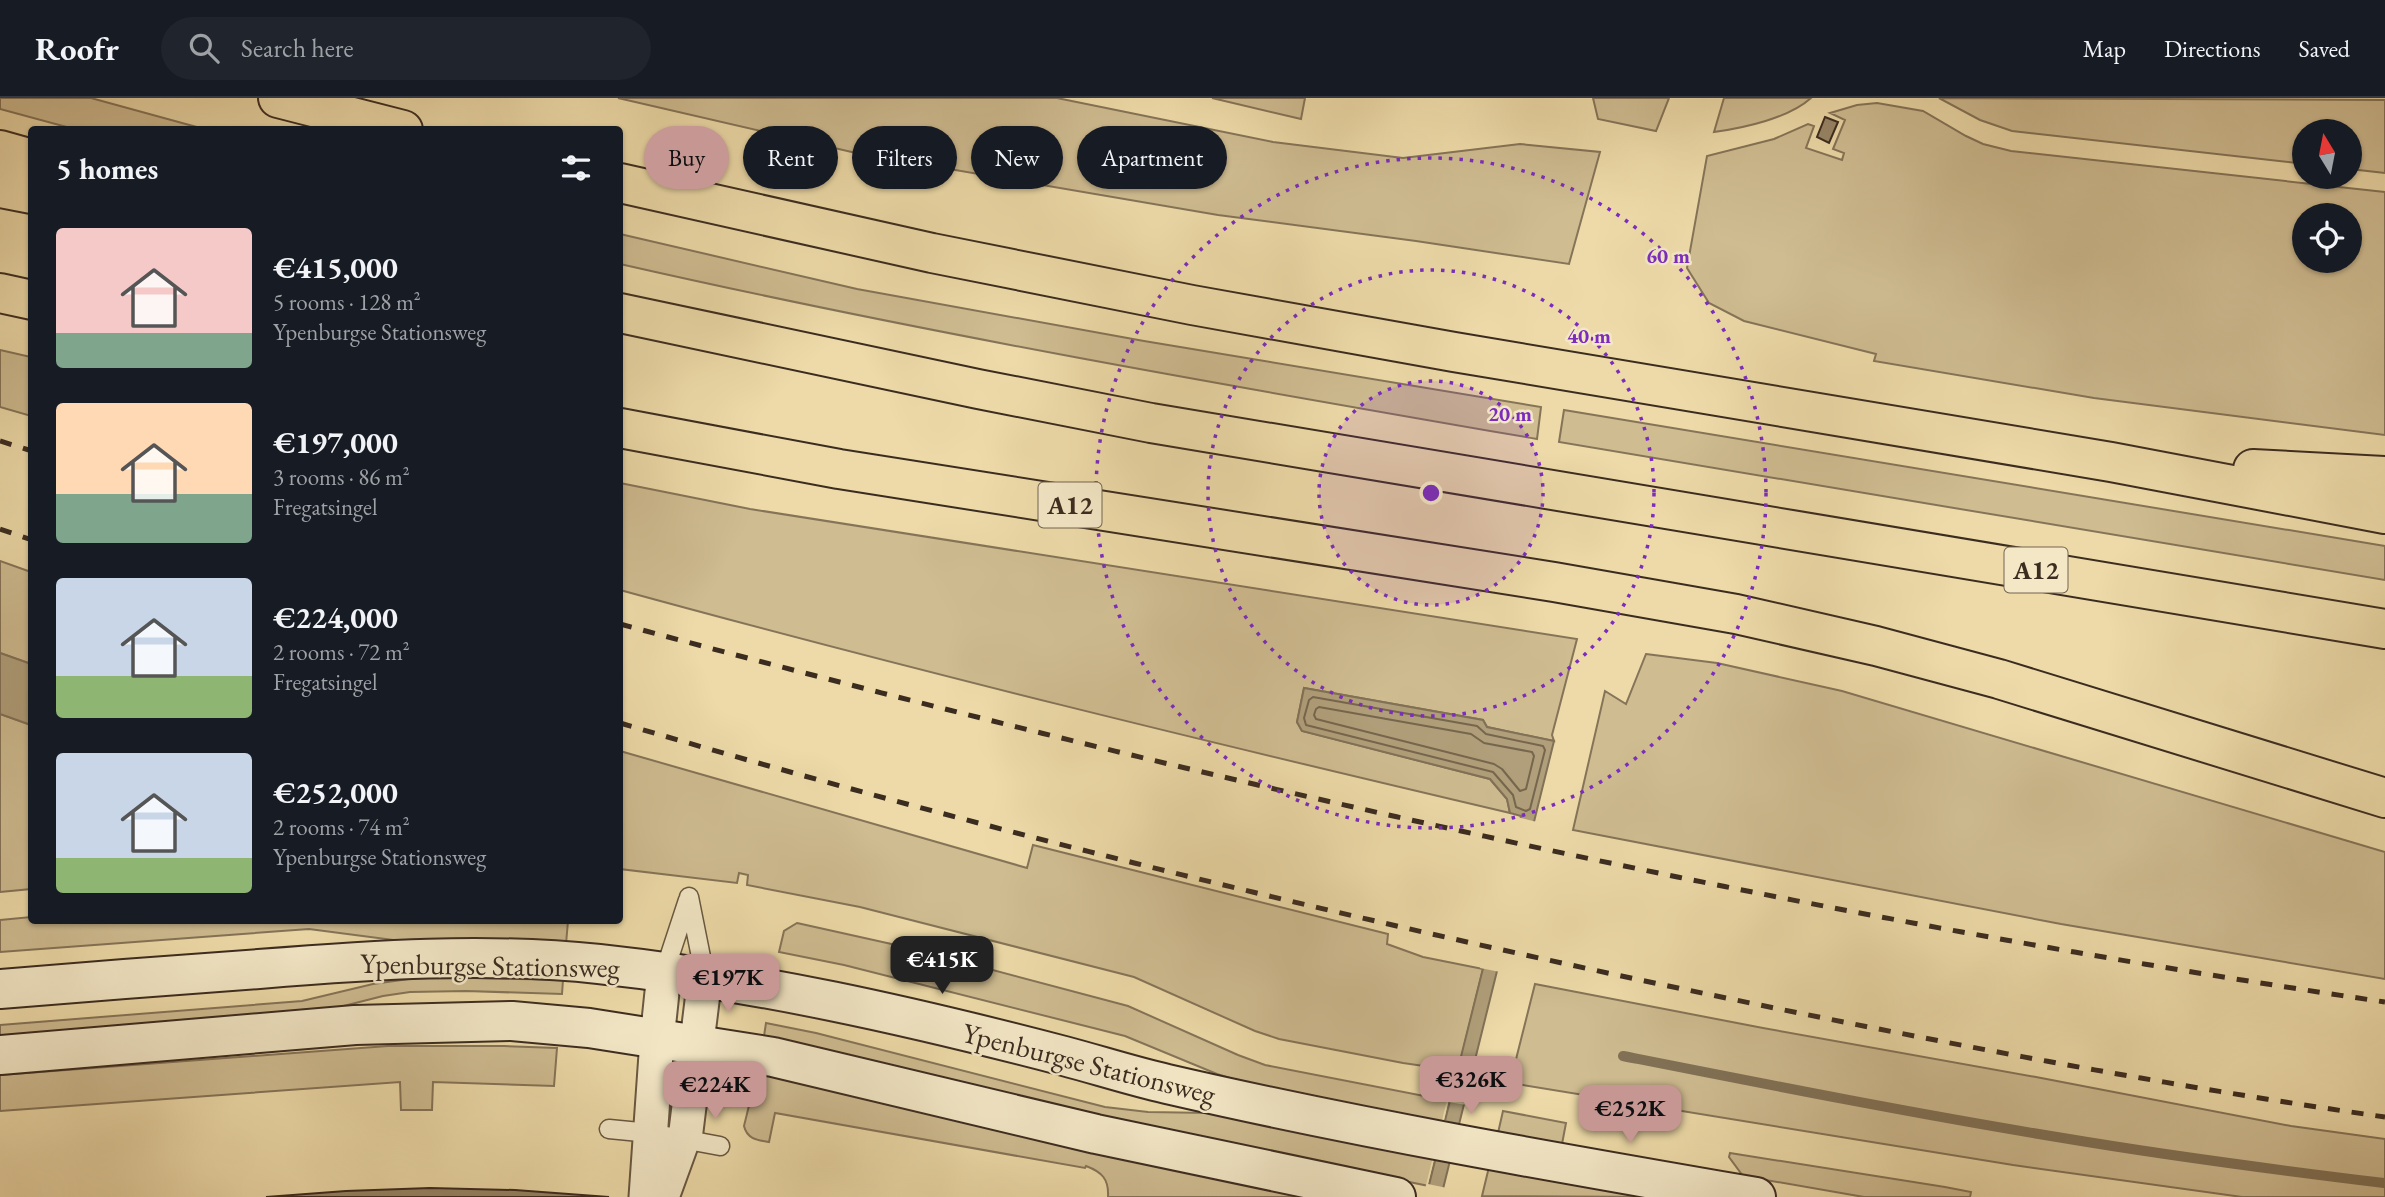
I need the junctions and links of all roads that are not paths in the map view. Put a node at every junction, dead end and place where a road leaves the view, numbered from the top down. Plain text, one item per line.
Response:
1 (278, 98) edge
2 (387, 126) edge
3 (0, 150) edge
4 (28, 158) edge
5 (623, 184) edge
6 (0, 188) edge
7 (28, 193) edge
8 (623, 314) edge
9 (623, 429) edge
10 (2110, 462) junction
11 (2385, 476) edge
12 (2385, 514) edge
13 (2385, 629) edge
14 (2385, 798) edge
15 (664, 973) junction
16 (705, 977) junction
17 (0, 989) edge
18 (657, 1040) junction
19 (697, 1045) junction
20 (0, 1055) edge
21 (609, 1129) dead end
22 (650, 1133) junction
23 (684, 1139) junction
24 (720, 1146) dead end
25 (646, 1197) edge
26 (662, 1197) edge
27 (1396, 1197) edge
28 (1756, 1197) edge

1 - 2 highway
3 - 4 highway
5 - 10 highway
6 - 7 highway
8 - 13 highway, A12
9 - 14 highway, A12
10 - 11 highway
10 - 12 highway
15 - 16 main road, Ypenburgse Stationsweg
15 - 16 lane
15 - 17 main road, Ypenburgse Stationsweg
15 - 18 street
16 - 19 street
16 - 28 main road, Ypenburgse Stationsweg
18 - 19 main road, Ypenburgse Stationsweg
18 - 20 main road, Ypenburgse Stationsweg
18 - 22 street
19 - 23 street
19 - 27 main road, Ypenburgse Stationsweg
21 - 22 lane
22 - 23 lane
22 - 25 street
23 - 24 lane
23 - 26 street

